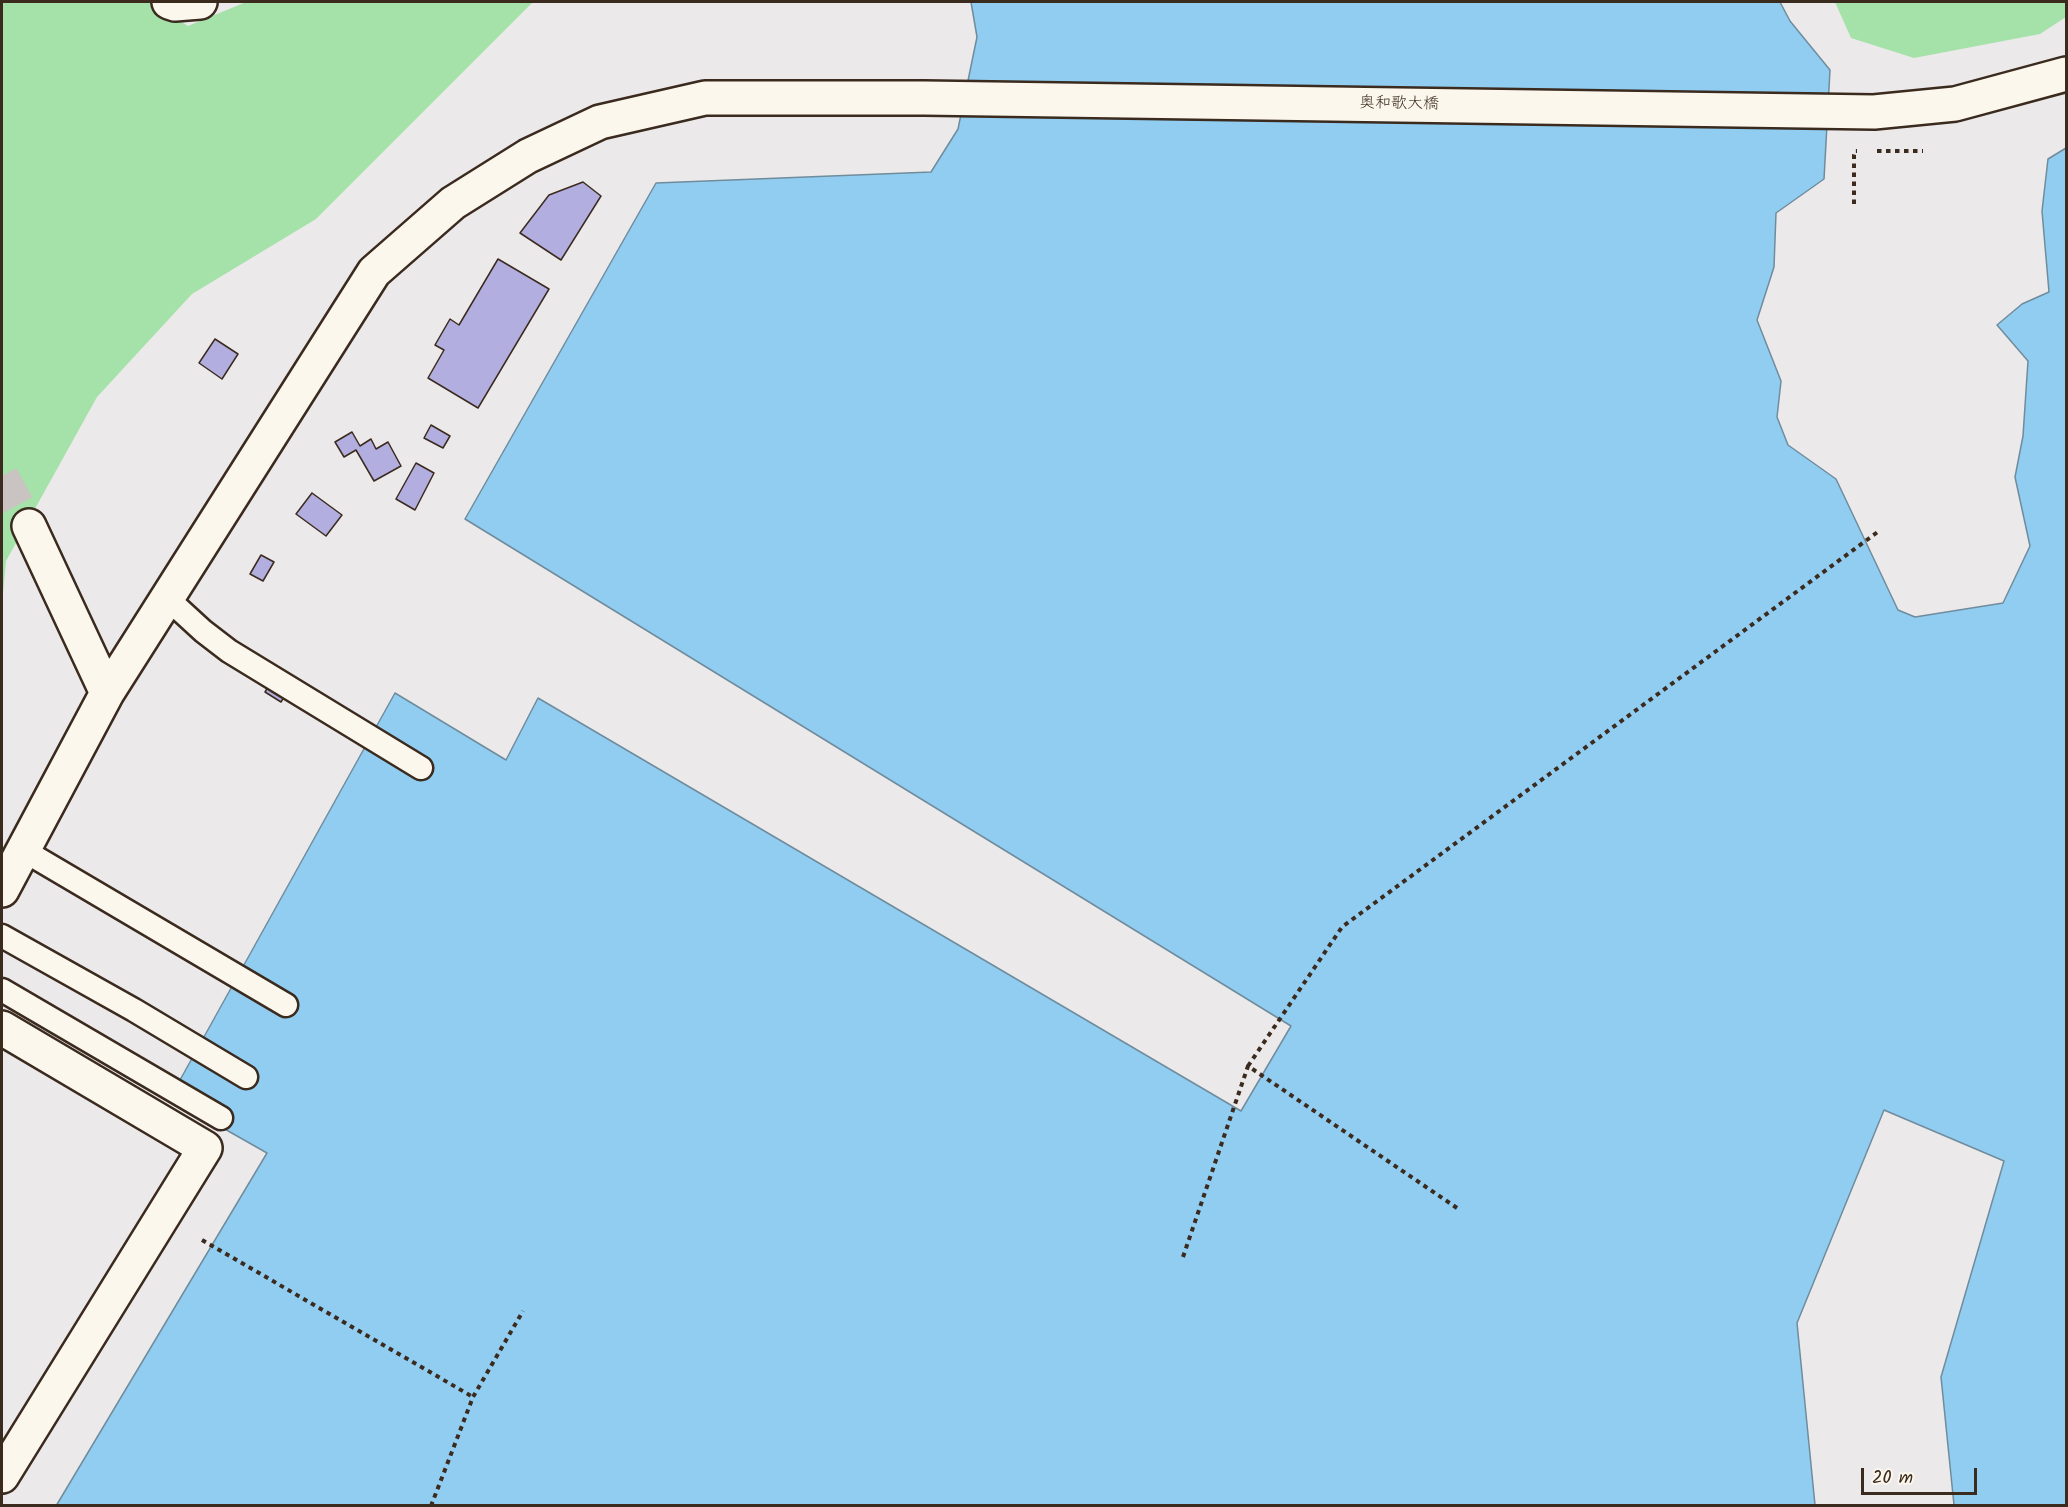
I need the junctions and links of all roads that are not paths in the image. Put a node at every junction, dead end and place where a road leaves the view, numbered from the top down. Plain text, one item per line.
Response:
1 (169, 2) edge
2 (200, 2) edge
3 (2067, 74) edge
4 (29, 526) tunnel mouth
5 (167, 598) junction
6 (107, 693) junction
7 (421, 768) dead end
8 (23, 850) junction
9 (2, 890) edge
10 (2, 936) edge
11 (2, 990) edge
12 (286, 1005) dead end
13 (2, 1028) edge
14 (246, 1077) dead end
15 (221, 1118) dead end
16 (2, 1476) edge

1 - 2 street
3 - 5 street, 奥和歌大橋
4 - 6 street
5 - 6 street, 奥和歌大橋
5 - 7 lane
6 - 8 street, 奥和歌大橋
8 - 9 street, 奥和歌大橋
8 - 12 lane
10 - 14 lane
11 - 15 lane
13 - 16 street

